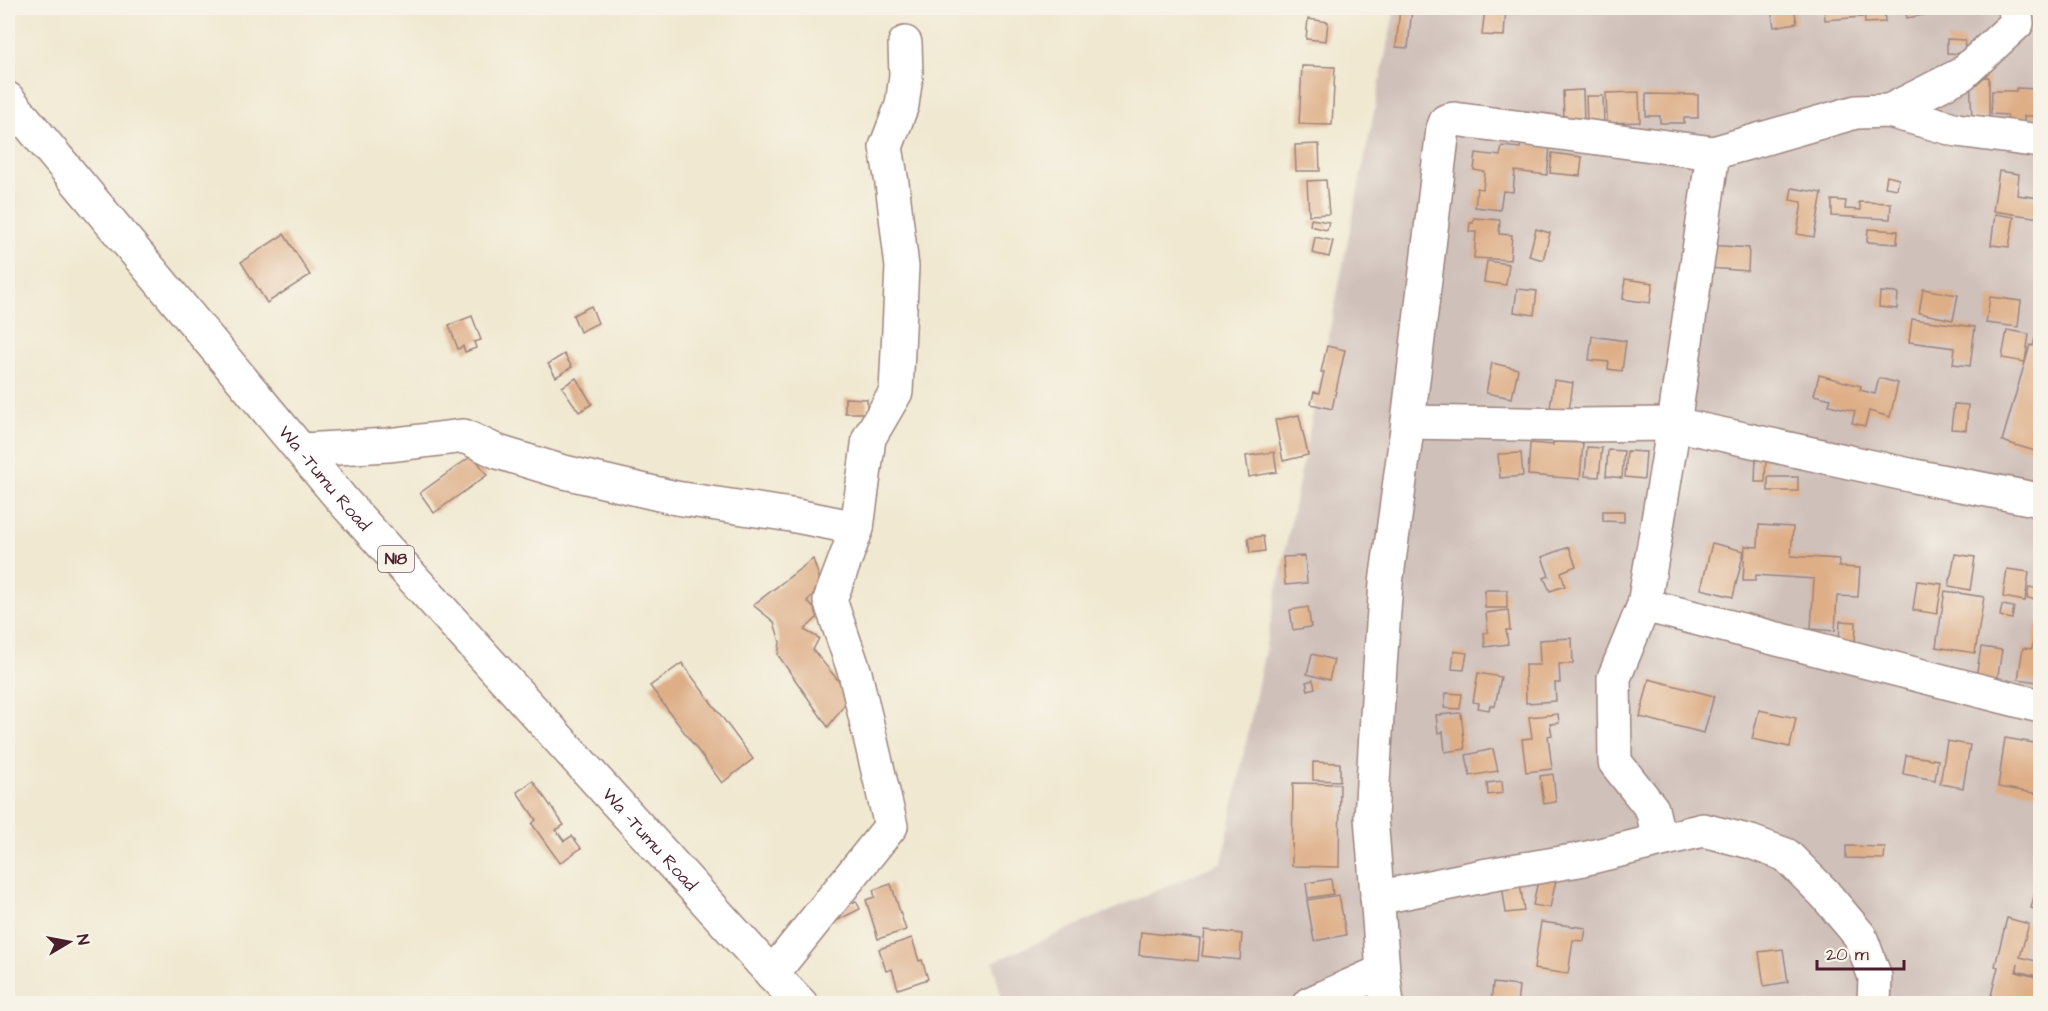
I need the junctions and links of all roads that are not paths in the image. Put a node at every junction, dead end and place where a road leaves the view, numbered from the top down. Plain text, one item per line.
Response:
1 (2015, 8) edge
2 (905, 43) dead end
3 (8, 99) edge
4 (1889, 111) junction
5 (2040, 141) edge
6 (1713, 153) junction
7 (1408, 422) junction
8 (1674, 424) junction
9 (303, 450) junction
10 (2040, 500) edge
11 (857, 528) junction
12 (1644, 605) junction
13 (2040, 706) edge
14 (1659, 839) junction
15 (1377, 898) junction
16 (1383, 971) junction
17 (772, 974) junction
18 (801, 1004) edge
19 (1309, 1004) edge
20 (1387, 1004) edge
21 (1874, 1004) edge

1 - 4 main road
2 - 11 main road
3 - 9 main road, Wa -Tumu Road / N18
4 - 5 main road
4 - 6 main road
6 - 7 main road
6 - 8 main road
7 - 8 main road
7 - 15 main road
8 - 10 main road
8 - 12 main road
9 - 11 main road
9 - 17 main road, Wa -Tumu Road / N18
11 - 17 main road
12 - 13 main road
12 - 14 main road
14 - 15 main road
14 - 21 main road
15 - 16 main road
16 - 19 main road
16 - 20 main road
17 - 18 main road, Wa -Tumu Road / N18

